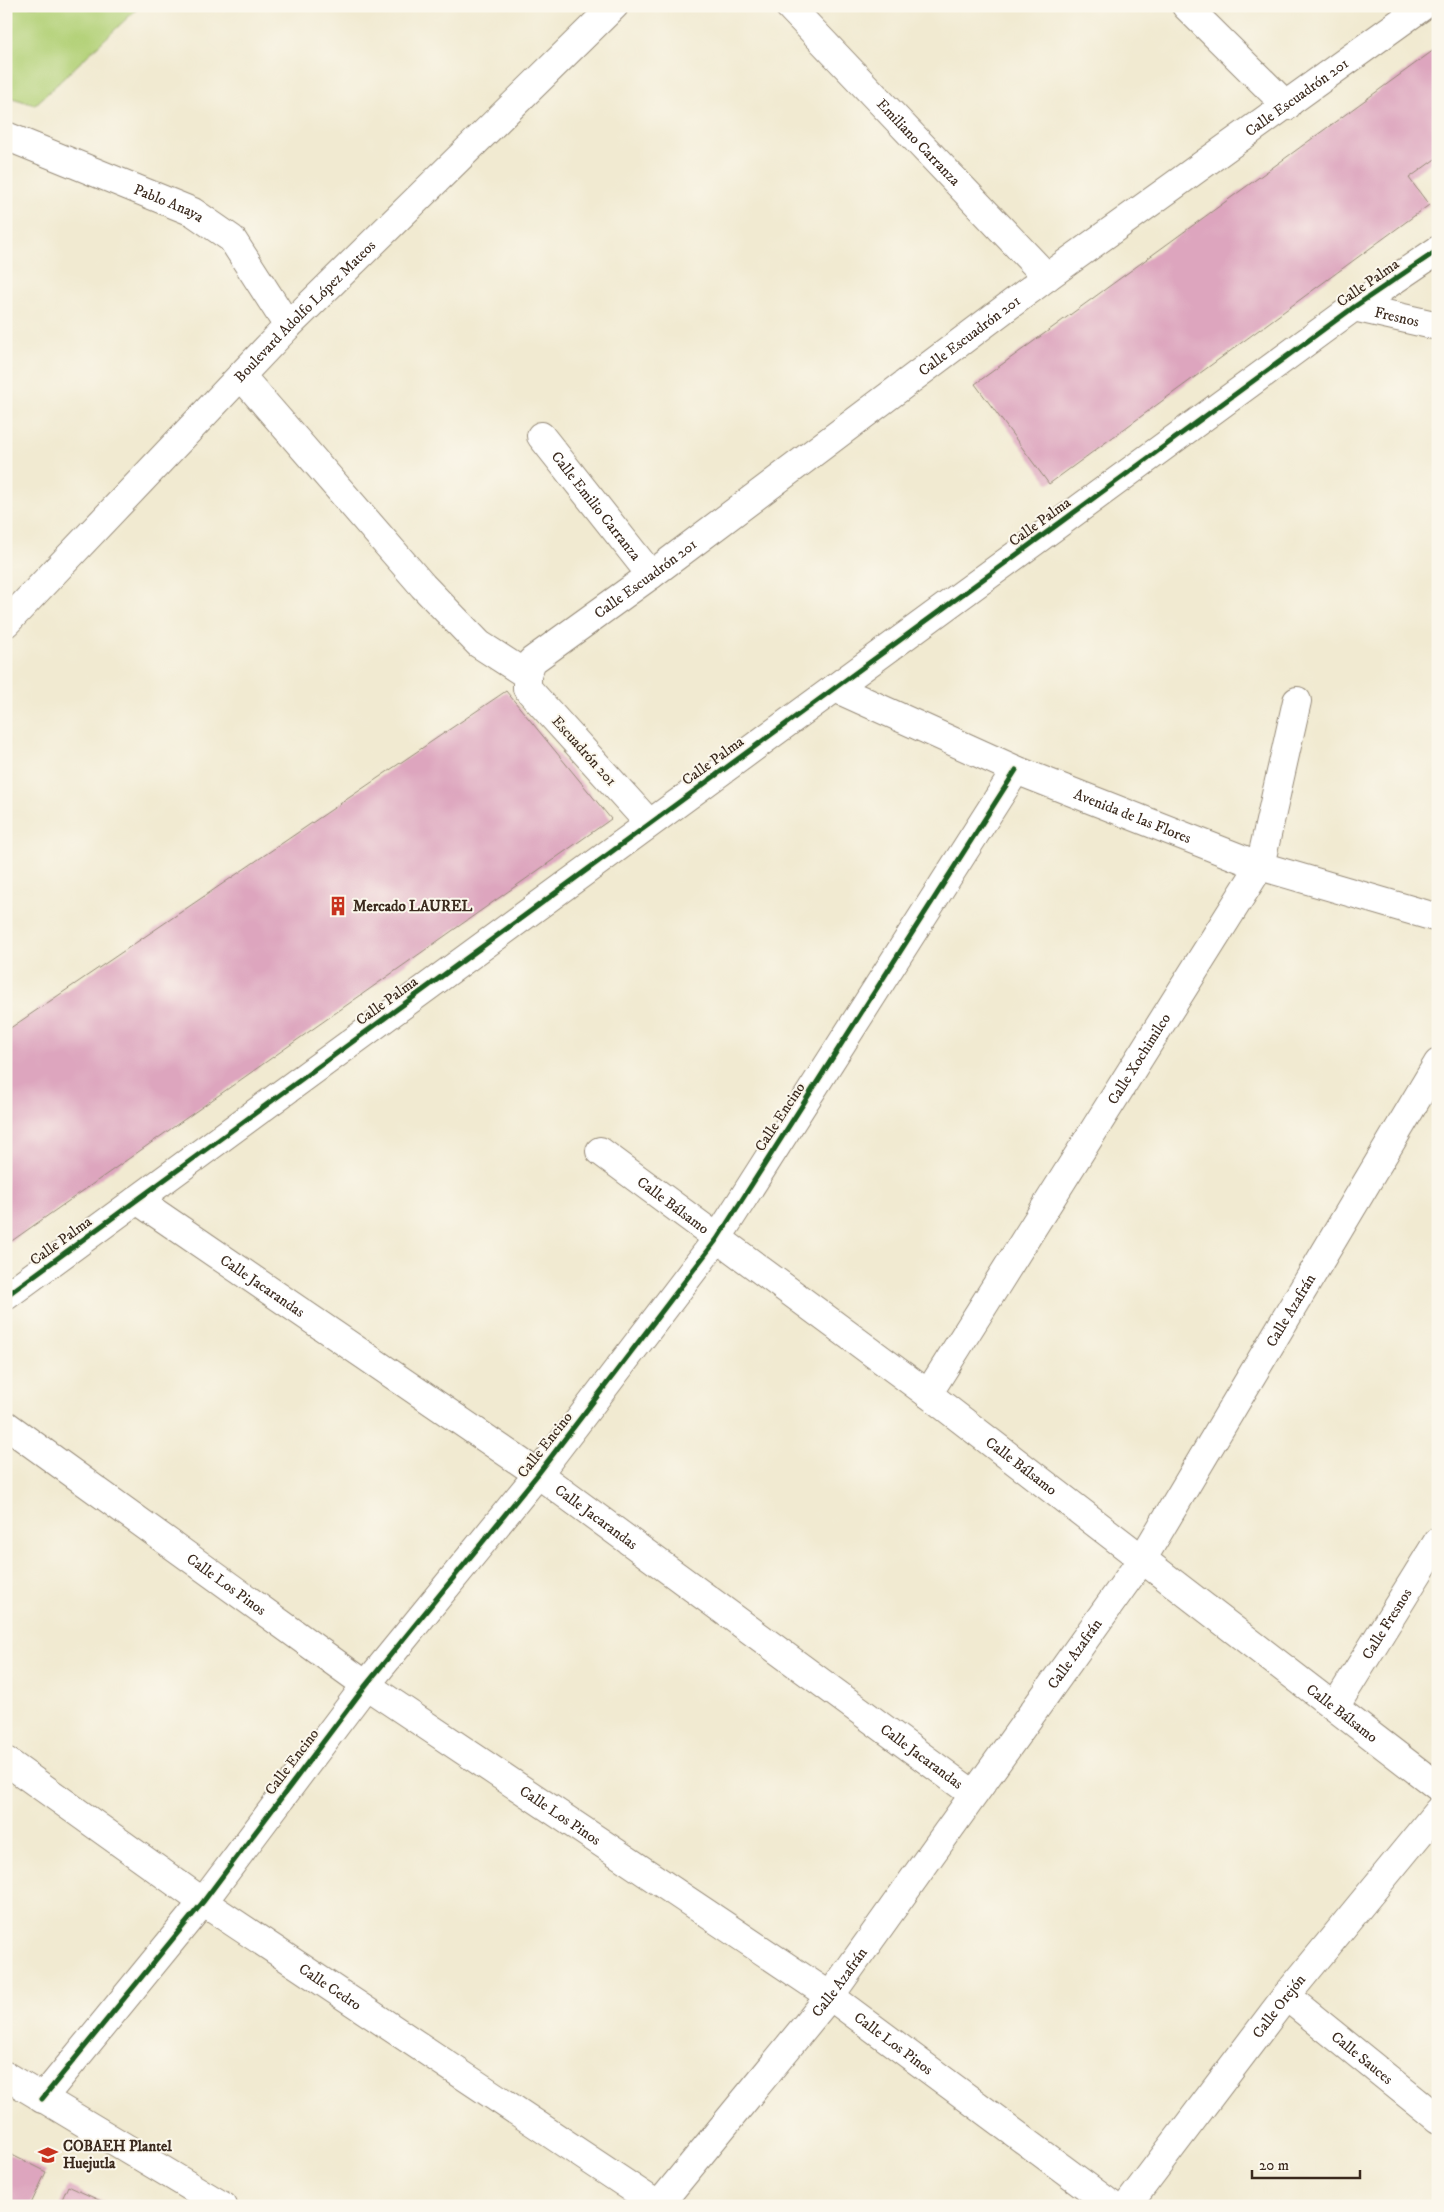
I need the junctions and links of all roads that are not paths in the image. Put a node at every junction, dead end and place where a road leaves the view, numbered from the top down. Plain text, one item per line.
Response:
1 (614, 6) edge
2 (789, 6) edge
3 (1186, 6) edge
4 (1423, 6) edge
5 (1287, 106) junction
6 (6, 136) edge
7 (1438, 250) edge
8 (1047, 277) junction
9 (1354, 307) junction
10 (288, 326) junction
11 (1438, 326) edge
12 (241, 376) junction
13 (541, 436) dead end
14 (651, 575) junction
15 (6, 624) edge
16 (527, 675) junction
17 (835, 688) junction
18 (1297, 702) dead end
19 (1016, 770) junction
20 (650, 823) junction
21 (1260, 866) junction
22 (1438, 918) edge
23 (1438, 1063) edge
24 (600, 1151) dead end
25 (137, 1200) junction
26 (717, 1239) junction
27 (6, 1296) edge
28 (928, 1394) junction
29 (6, 1425) edge
30 (538, 1474) junction
31 (1438, 1540) edge
32 (1143, 1558) junction
33 (366, 1684) junction
34 (1335, 1707) junction
35 (6, 1761) edge
36 (1438, 1788) edge
37 (973, 1794) junction
38 (1438, 1811) edge
39 (203, 1902) junction
40 (830, 1996) junction
41 (1286, 1996) junction
42 (6, 2076) edge
43 (42, 2099) junction
44 (1438, 2119) edge
45 (223, 2206) edge
46 (659, 2206) edge
47 (1113, 2206) edge
48 (1127, 2206) edge

1 - 10 street, Boulevard Adolfo López Mateos
2 - 8 street, Emiliano Carranza
3 - 5 street
4 - 5 street, Calle Escuadrón 201
5 - 8 street, Calle Escuadrón 201
6 - 10 street, Pablo Anaya
7 - 9 street, Calle Palma
8 - 14 street, Calle Escuadrón 201
9 - 11 street, Fresnos
9 - 17 street, Calle Palma
10 - 12 street, Boulevard Adolfo López Mateos
12 - 15 street, Boulevard Adolfo López Mateos
12 - 16 street
13 - 14 street, Calle Emilio Carranza
14 - 16 street, Calle Escuadrón 201
16 - 20 street, Escuadrón 201
17 - 19 street, Avenida de las Flores
17 - 20 street, Calle Palma
18 - 21 street, Calle Xochimilco
19 - 21 street, Avenida de las Flores
19 - 26 street, Calle Encino
20 - 25 street, Calle Palma
21 - 22 street, Avenida de las Flores
21 - 28 street, Calle Xochimilco
23 - 32 street, Calle Azafrán
24 - 26 street, Calle Bálsamo
25 - 27 street, Calle Palma
25 - 30 street, Calle Jacarandas
26 - 28 street, Calle Bálsamo
26 - 30 street, Calle Encino
28 - 32 street, Calle Bálsamo
29 - 33 street, Calle Los Pinos
30 - 33 street, Calle Encino
30 - 37 street, Calle Jacarandas
31 - 34 street, Calle Fresnos
32 - 34 street, Calle Bálsamo
32 - 37 street, Calle Azafrán
33 - 39 street, Calle Encino
33 - 40 street, Calle Los Pinos
34 - 36 street, Calle Bálsamo
35 - 39 street, Calle Cedro
37 - 40 street, Calle Azafrán
38 - 41 street, Calle Orejón
39 - 43 street, Calle Encino
39 - 46 street, Calle Cedro
40 - 46 street, Calle Azafrán
40 - 47 street, Calle Los Pinos
41 - 44 street, Calle Sauces
41 - 48 street, Calle Orejón
42 - 43 street
43 - 45 street

